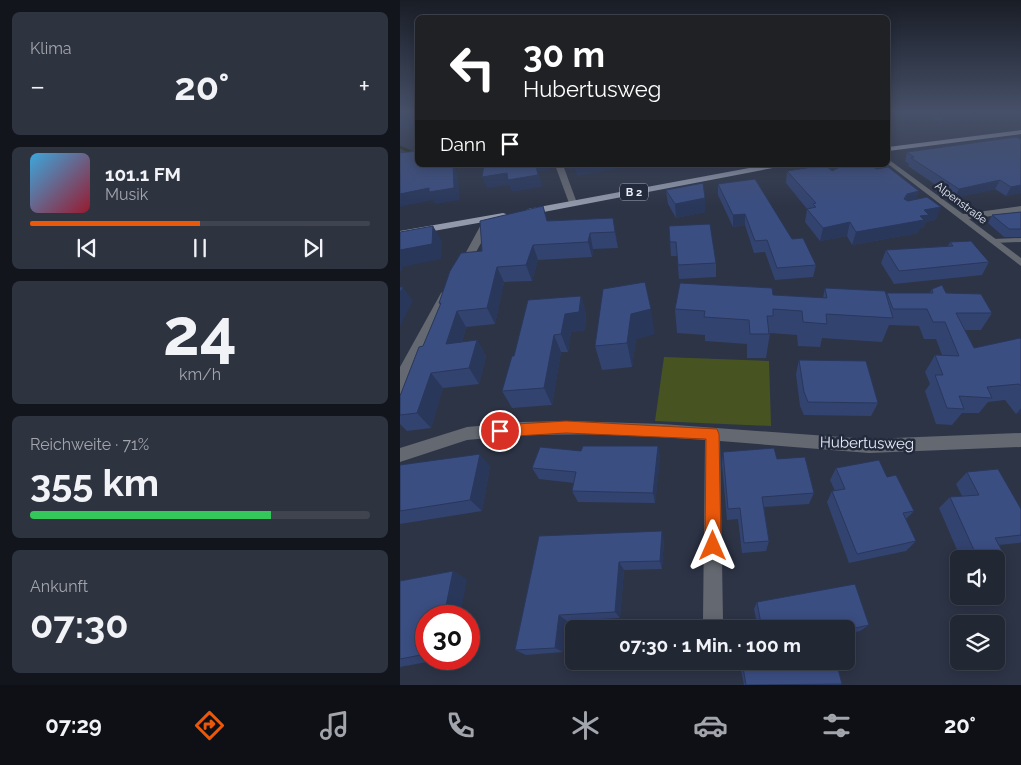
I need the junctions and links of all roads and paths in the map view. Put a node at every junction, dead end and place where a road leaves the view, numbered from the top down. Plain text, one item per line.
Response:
1 (935, 143) edge
2 (890, 149) edge
3 (890, 163) edge
4 (560, 167) edge
5 (767, 167) edge
6 (573, 203) junction
7 (1021, 209) edge
8 (962, 216) junction
9 (489, 219) junction
10 (400, 234) edge
11 (1021, 240) edge
12 (993, 241) junction
13 (1021, 263) edge
14 (400, 388) edge
15 (712, 434) junction
16 (1021, 440) edge
17 (400, 454) edge
18 (713, 620) dead end

1 - 2 main road
3 - 8 street, Alpenstraße
4 - 6 street
5 - 6 main road, B 2
6 - 9 main road, B 2
7 - 8 street
8 - 12 street, Alpenstraße
9 - 10 main road, B 2
9 - 14 street
11 - 12 lane
12 - 13 street, Alpenstraße
15 - 16 street, Hubertusweg
15 - 17 street, Hubertusweg
15 - 18 street

